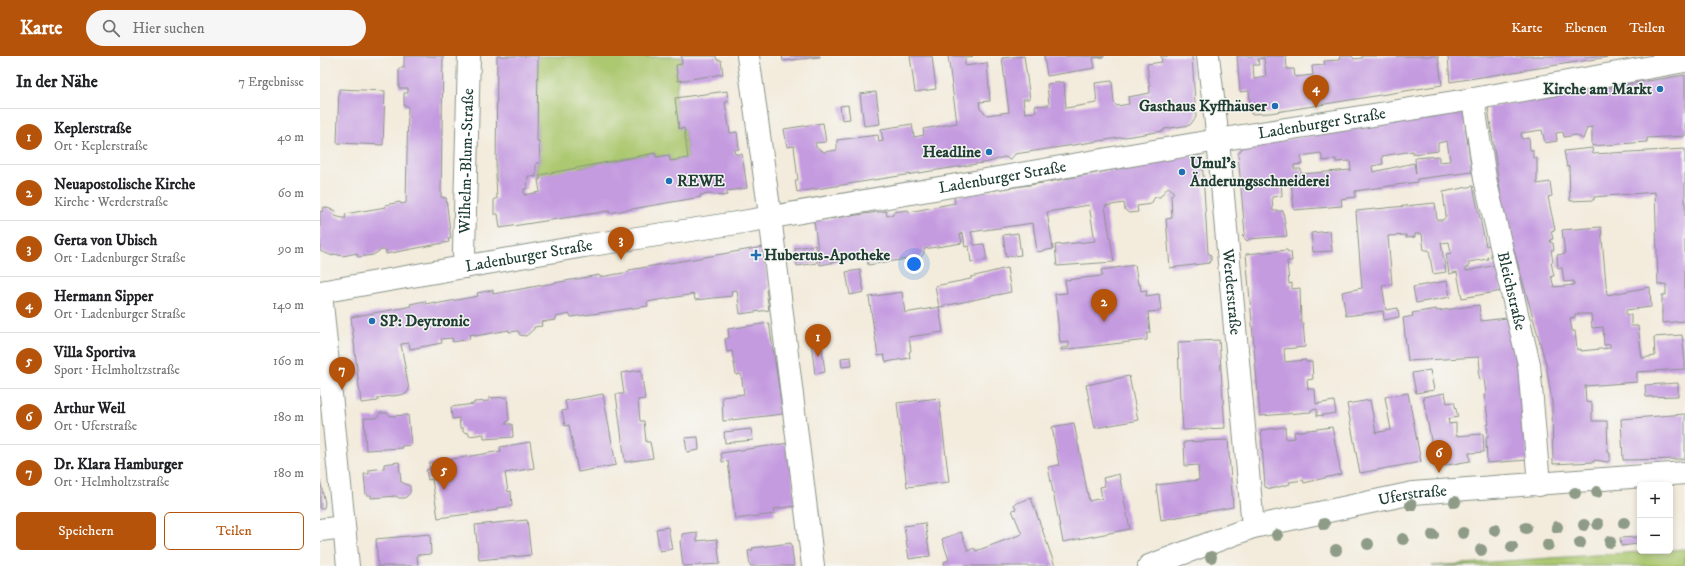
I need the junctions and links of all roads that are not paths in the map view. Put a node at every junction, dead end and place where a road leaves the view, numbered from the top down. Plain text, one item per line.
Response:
1 (469, 56) edge
2 (748, 56) edge
3 (1208, 56) edge
4 (1685, 62) edge
5 (1473, 99) junction
6 (1218, 140) junction
7 (770, 217) junction
8 (465, 267) junction
9 (320, 292) edge
10 (1685, 473) edge
11 (1539, 485) junction
12 (343, 527) junction
13 (1253, 527) junction
14 (320, 530) edge
15 (348, 566) edge
16 (813, 566) edge
17 (1149, 566) edge

1 - 8 street, Wilhelm-Blum-Straße
2 - 7 street
3 - 6 street, Werderstraße
4 - 5 street, Ladenburger Straße
5 - 6 street, Ladenburger Straße
5 - 11 street, Bleichstraße
6 - 7 street, Ladenburger Straße
6 - 13 street, Werderstraße
7 - 8 street, Ladenburger Straße
7 - 16 street
8 - 9 street, Ladenburger Straße
9 - 12 street
10 - 11 street, Uferstraße
11 - 13 street, Uferstraße
12 - 14 street
12 - 15 street
13 - 17 street, Uferstraße

